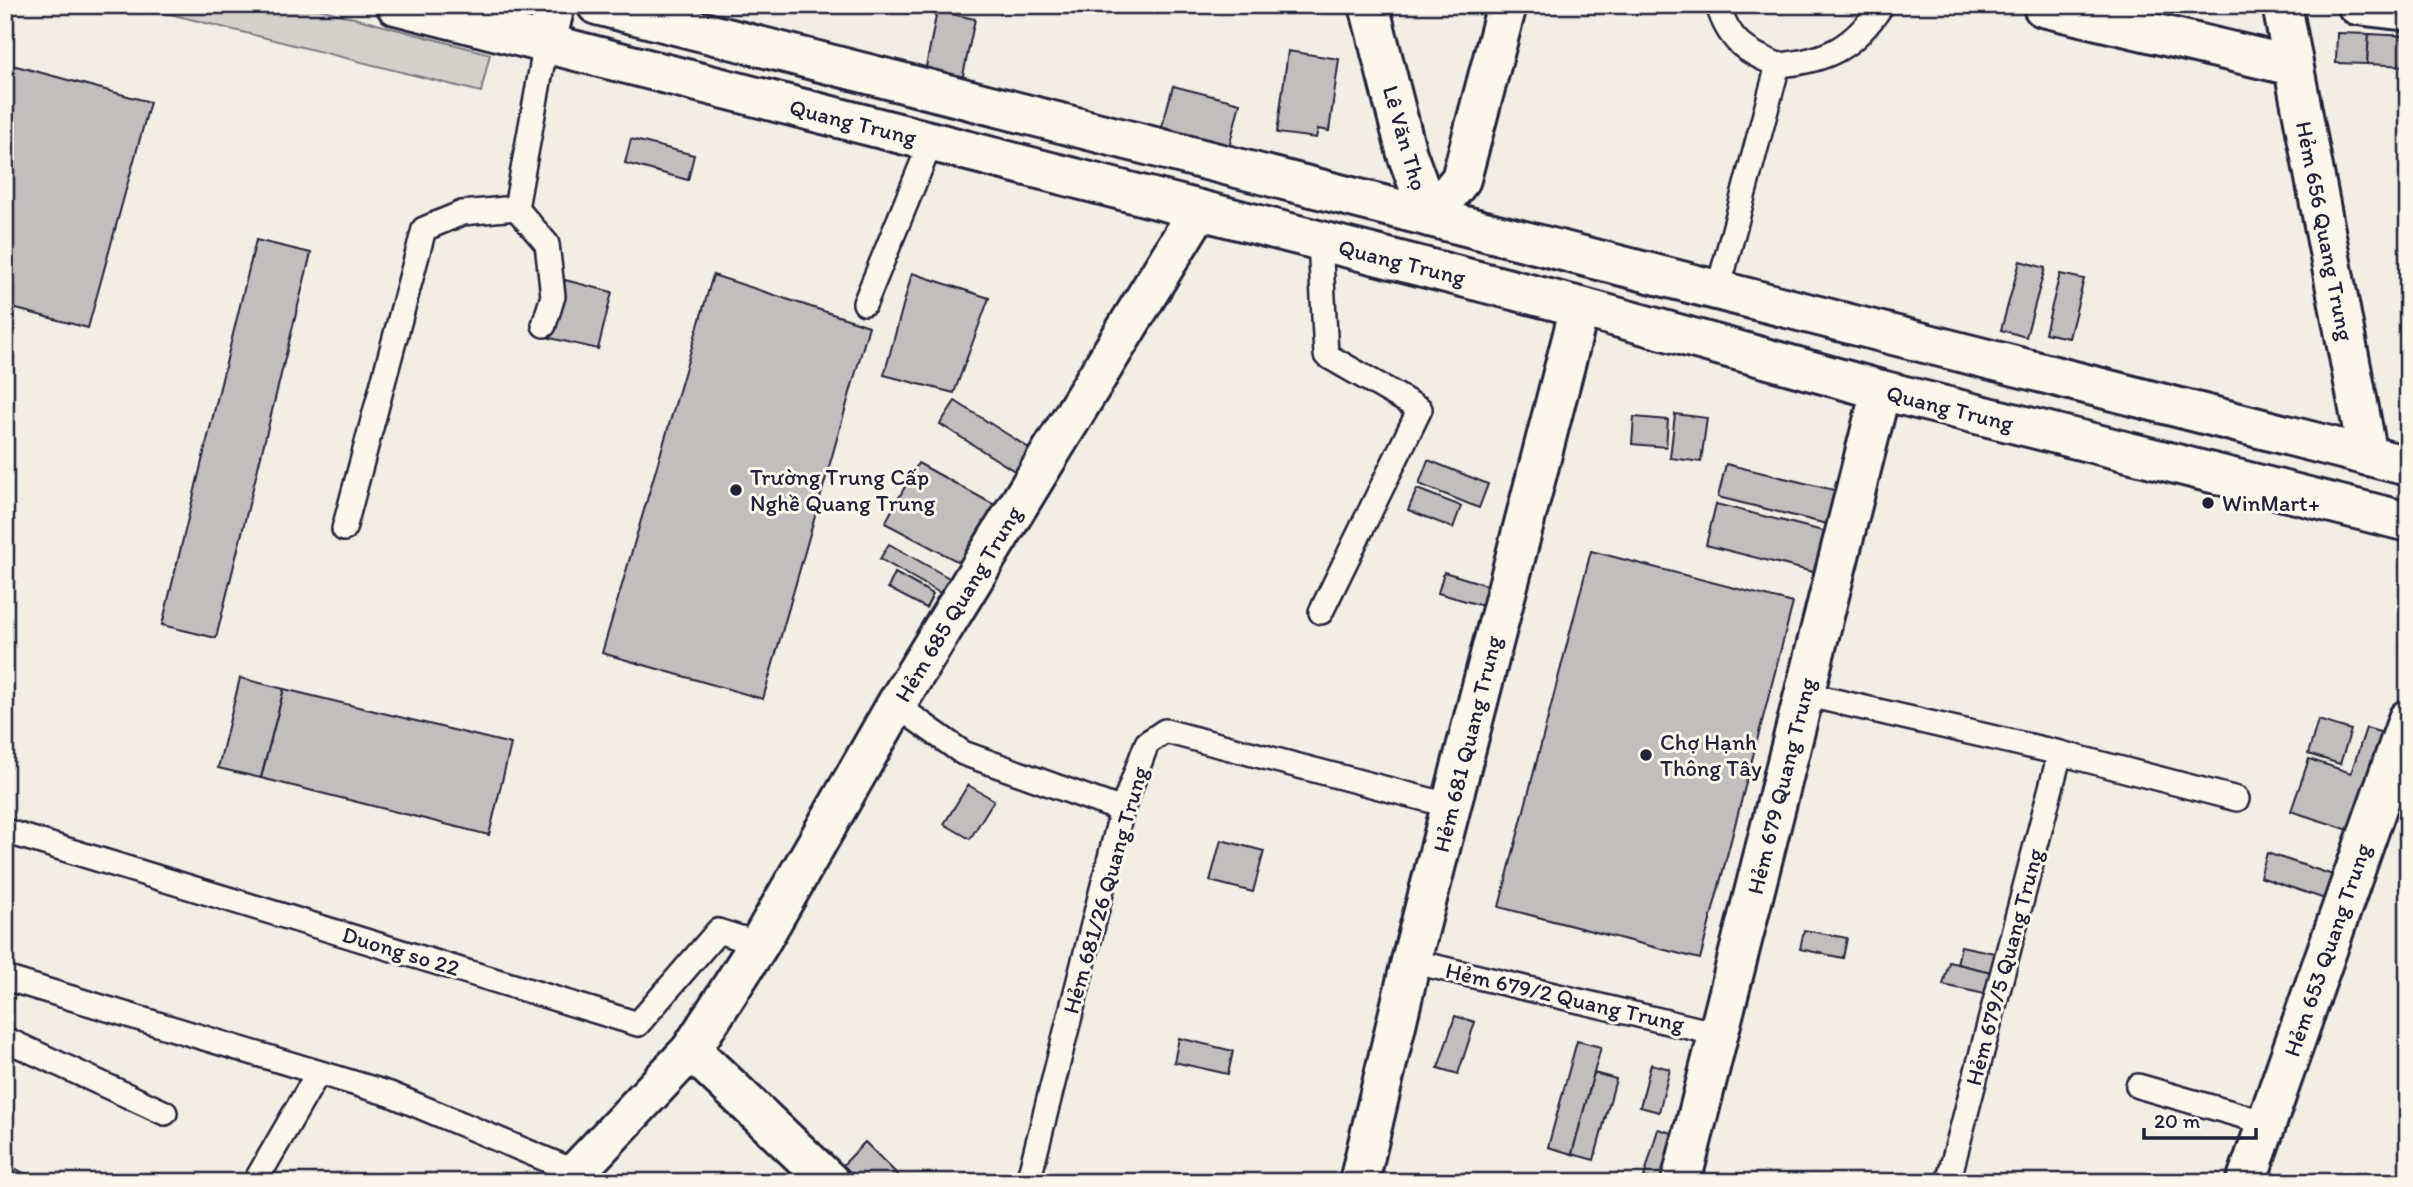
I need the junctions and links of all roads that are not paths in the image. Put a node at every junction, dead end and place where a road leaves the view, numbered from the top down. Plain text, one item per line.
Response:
1 (397, 5) edge
2 (555, 5) edge
3 (597, 5) edge
4 (1369, 5) edge
5 (1507, 5) edge
6 (1718, 5) edge
7 (1882, 5) edge
8 (2282, 5) edge
9 (2357, 5) edge
10 (2043, 7) edge
11 (2408, 11) edge
12 (546, 43) junction
13 (1779, 65) junction
14 (2293, 66) junction
15 (931, 142) junction
16 (516, 208) junction
17 (1199, 210) junction
18 (1430, 217) junction
19 (1320, 241) junction
20 (1440, 272) junction
21 (1718, 290) junction
22 (864, 303) dead end
23 (1580, 307) junction
24 (544, 325) dead end
25 (1881, 390) junction
26 (2368, 456) junction
27 (2408, 466) edge
28 (2408, 522) edge
29 (344, 530) dead end
30 (1321, 612) dead end
31 (1804, 694) junction
32 (896, 705) junction
33 (2408, 719) edge
34 (2060, 753) junction
35 (2237, 799) dead end
36 (1452, 806) junction
37 (1122, 810) junction
38 (5, 831) edge
39 (759, 944) junction
40 (1411, 961) junction
41 (7, 985) edge
42 (1718, 1034) junction
43 (5, 1038) edge
44 (691, 1050) junction
45 (318, 1073) junction
46 (2138, 1086) dead end
47 (165, 1113) dead end
48 (2267, 1123) junction
49 (573, 1177) edge
50 (255, 1182) edge
51 (830, 1182) edge
52 (1028, 1182) edge
53 (1359, 1182) edge
54 (1681, 1182) edge
55 (1948, 1182) edge
56 (2246, 1182) edge

1 - 12 street, Quang Trung
2 - 12 street
3 - 18 street
4 - 18 street, Lê Văn Thọ
5 - 18 street
6 - 13 lane
7 - 13 lane
8 - 14 street, Hẻm 656 Quang Trung
9 - 11 street
10 - 14 street
12 - 15 street, Quang Trung
12 - 16 lane
13 - 21 lane
14 - 26 street, Hẻm 656 Quang Trung
15 - 17 street, Quang Trung
15 - 22 lane
16 - 24 lane
16 - 29 lane
17 - 19 street, Quang Trung
17 - 32 street, Hẻm 685 Quang Trung
18 - 20 street, Lê Văn Thọ
18 - 21 street
19 - 20 street, Quang Trung
19 - 30 lane
20 - 23 street, Quang Trung
21 - 26 street
23 - 25 street, Quang Trung
23 - 36 street, Hẻm 681 Quang Trung
25 - 28 street, Quang Trung
25 - 31 street, Hẻm 679 Quang Trung
26 - 27 street
31 - 34 lane
31 - 42 street, Hẻm 679 Quang Trung
32 - 37 lane
32 - 39 street, Hẻm 685 Quang Trung
33 - 48 street, Hẻm 653 Quang Trung
34 - 35 lane
34 - 55 lane, Hẻm 679/5 Quang Trung
36 - 37 lane, Hẻm 681/26 Quang Trung
36 - 40 street, Hẻm 681 Quang Trung
37 - 52 lane, Hẻm 681/26 Quang Trung
38 - 39 lane, Duong so 22
39 - 44 street, Hẻm 685 Quang Trung
40 - 42 lane, Hẻm 679/2 Quang Trung
40 - 53 street, Hẻm 681 Quang Trung
41 - 45 lane
42 - 54 street, Hẻm 679 Quang Trung
43 - 47 lane
44 - 49 street, Hẻm 685 Quang Trung
44 - 51 street
45 - 49 lane
45 - 50 lane
46 - 48 lane
48 - 56 street, Hẻm 653 Quang Trung

